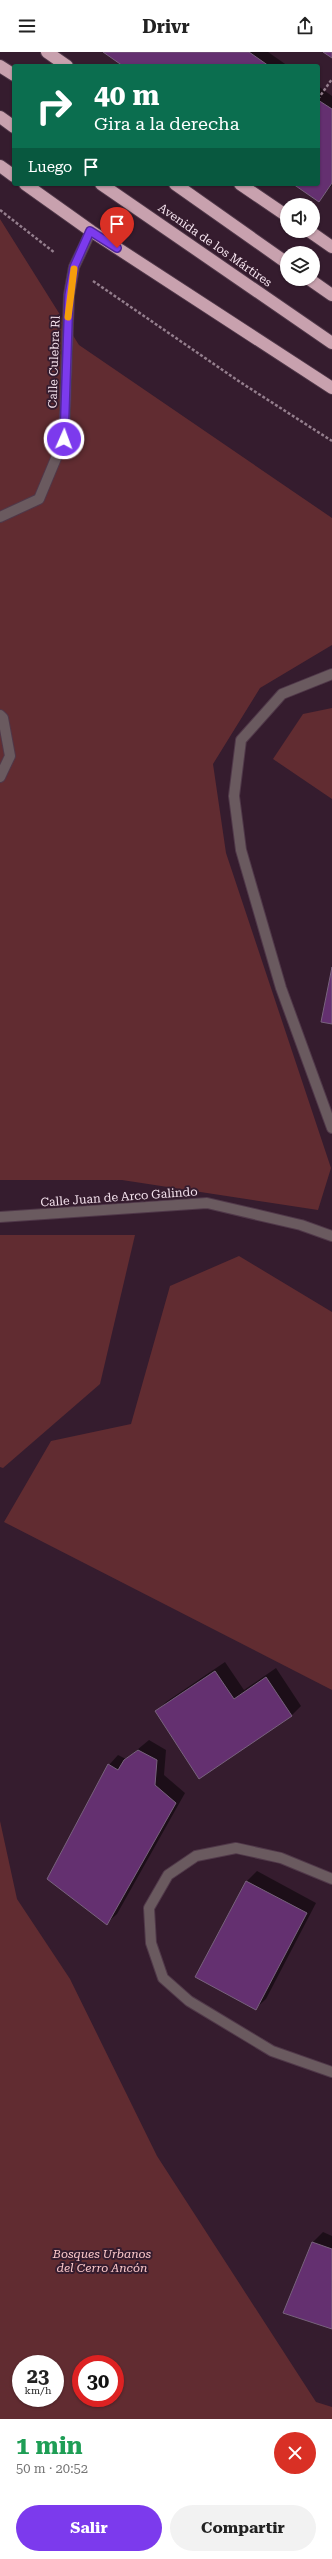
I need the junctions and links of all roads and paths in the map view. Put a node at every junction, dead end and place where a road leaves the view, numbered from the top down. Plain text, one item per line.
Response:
1 (47, 52) edge
2 (64, 64) edge
3 (0, 66) edge
4 (12, 74) edge
5 (332, 79) edge
6 (320, 96) edge
7 (0, 118) edge
8 (12, 126) edge
9 (0, 166) edge
10 (12, 175) edge
11 (28, 186) edge
12 (104, 186) edge
13 (178, 186) edge
14 (243, 186) edge
15 (0, 210) edge
16 (280, 211) edge
17 (90, 231) junction
18 (319, 238) edge
19 (332, 247) edge
20 (280, 258) edge
21 (74, 267) junction
22 (319, 286) edge
23 (332, 295) edge
24 (332, 343) edge
25 (332, 388) edge
26 (332, 441) edge
27 (0, 517) edge
28 (332, 674) edge
29 (0, 715) edge
30 (0, 777) edge
31 (332, 1128) edge
32 (0, 1217) edge
33 (332, 1236) edge
34 (332, 1879) edge
35 (332, 2072) edge

1 - 2 highway
3 - 4 highway
5 - 6 path
7 - 8 highway
9 - 10 highway
11 - 17 highway
12 - 24 highway, Avenida de los Mártires
13 - 20 highway
14 - 16 highway
15 - 21 path
17 - 21 street, Calle Culebra Rl
17 - 25 highway
18 - 19 highway
21 - 26 path
21 - 27 street, Calle Culebra Rl
22 - 23 highway
28 - 31 street
29 - 30 street
32 - 33 street, Calle Juan de Arco Galindo
34 - 35 street

